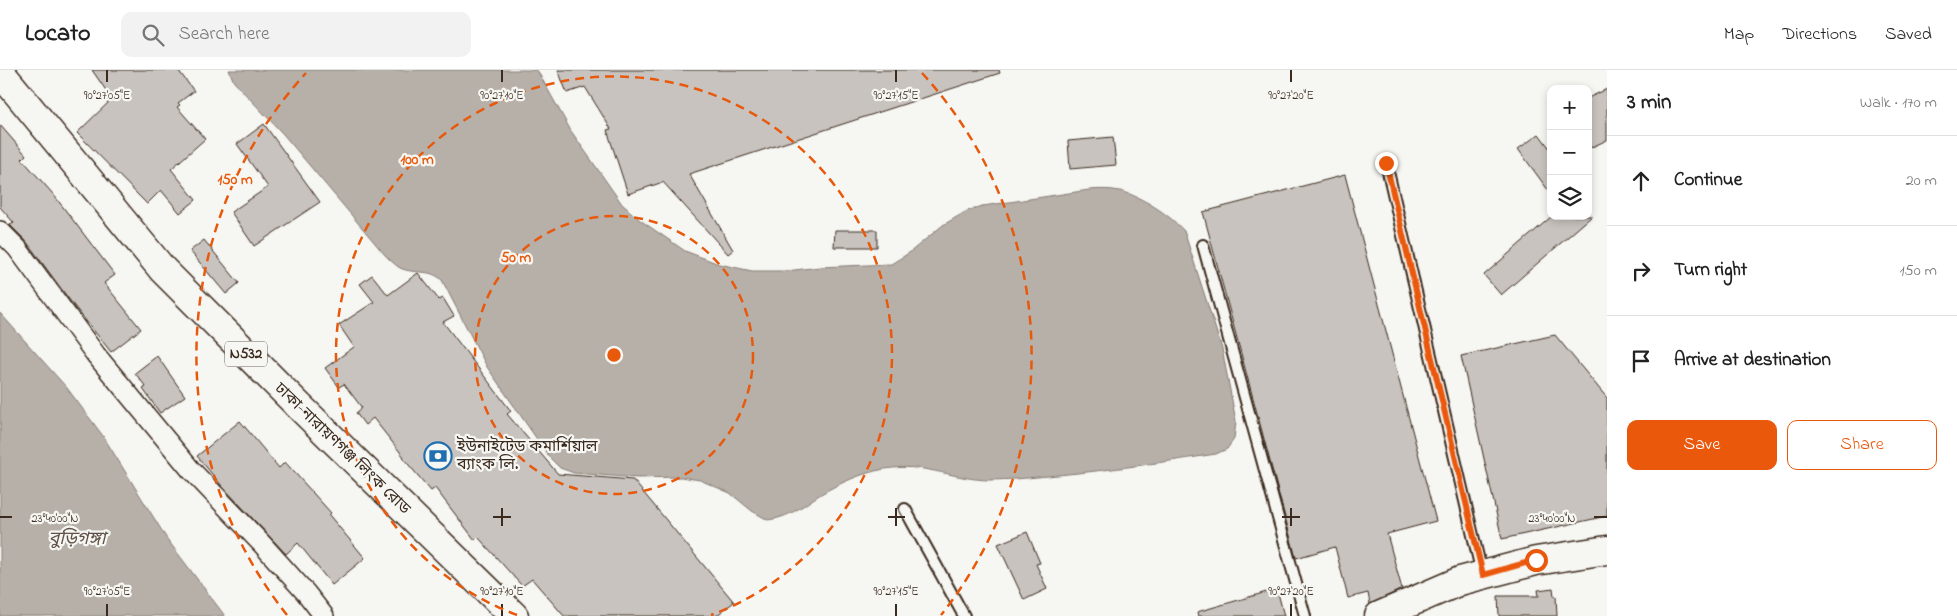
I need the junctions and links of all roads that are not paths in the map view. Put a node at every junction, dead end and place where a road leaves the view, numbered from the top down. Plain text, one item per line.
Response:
1 (0, 72) edge
2 (1386, 163) dead end
3 (0, 231) edge
4 (1203, 245) dead end
5 (905, 509) dead end
6 (1607, 550) edge
7 (1483, 575) junction
8 (324, 616) edge
9 (514, 616) edge
10 (964, 616) edge
11 (1305, 616) edge
12 (1379, 616) edge

1 - 9 main road, ঢাকা-নারায়ণগঞ্জ লিংক রোড / N532
2 - 7 lane
3 - 8 street
4 - 11 lane
5 - 10 lane
6 - 7 main road
7 - 12 main road

